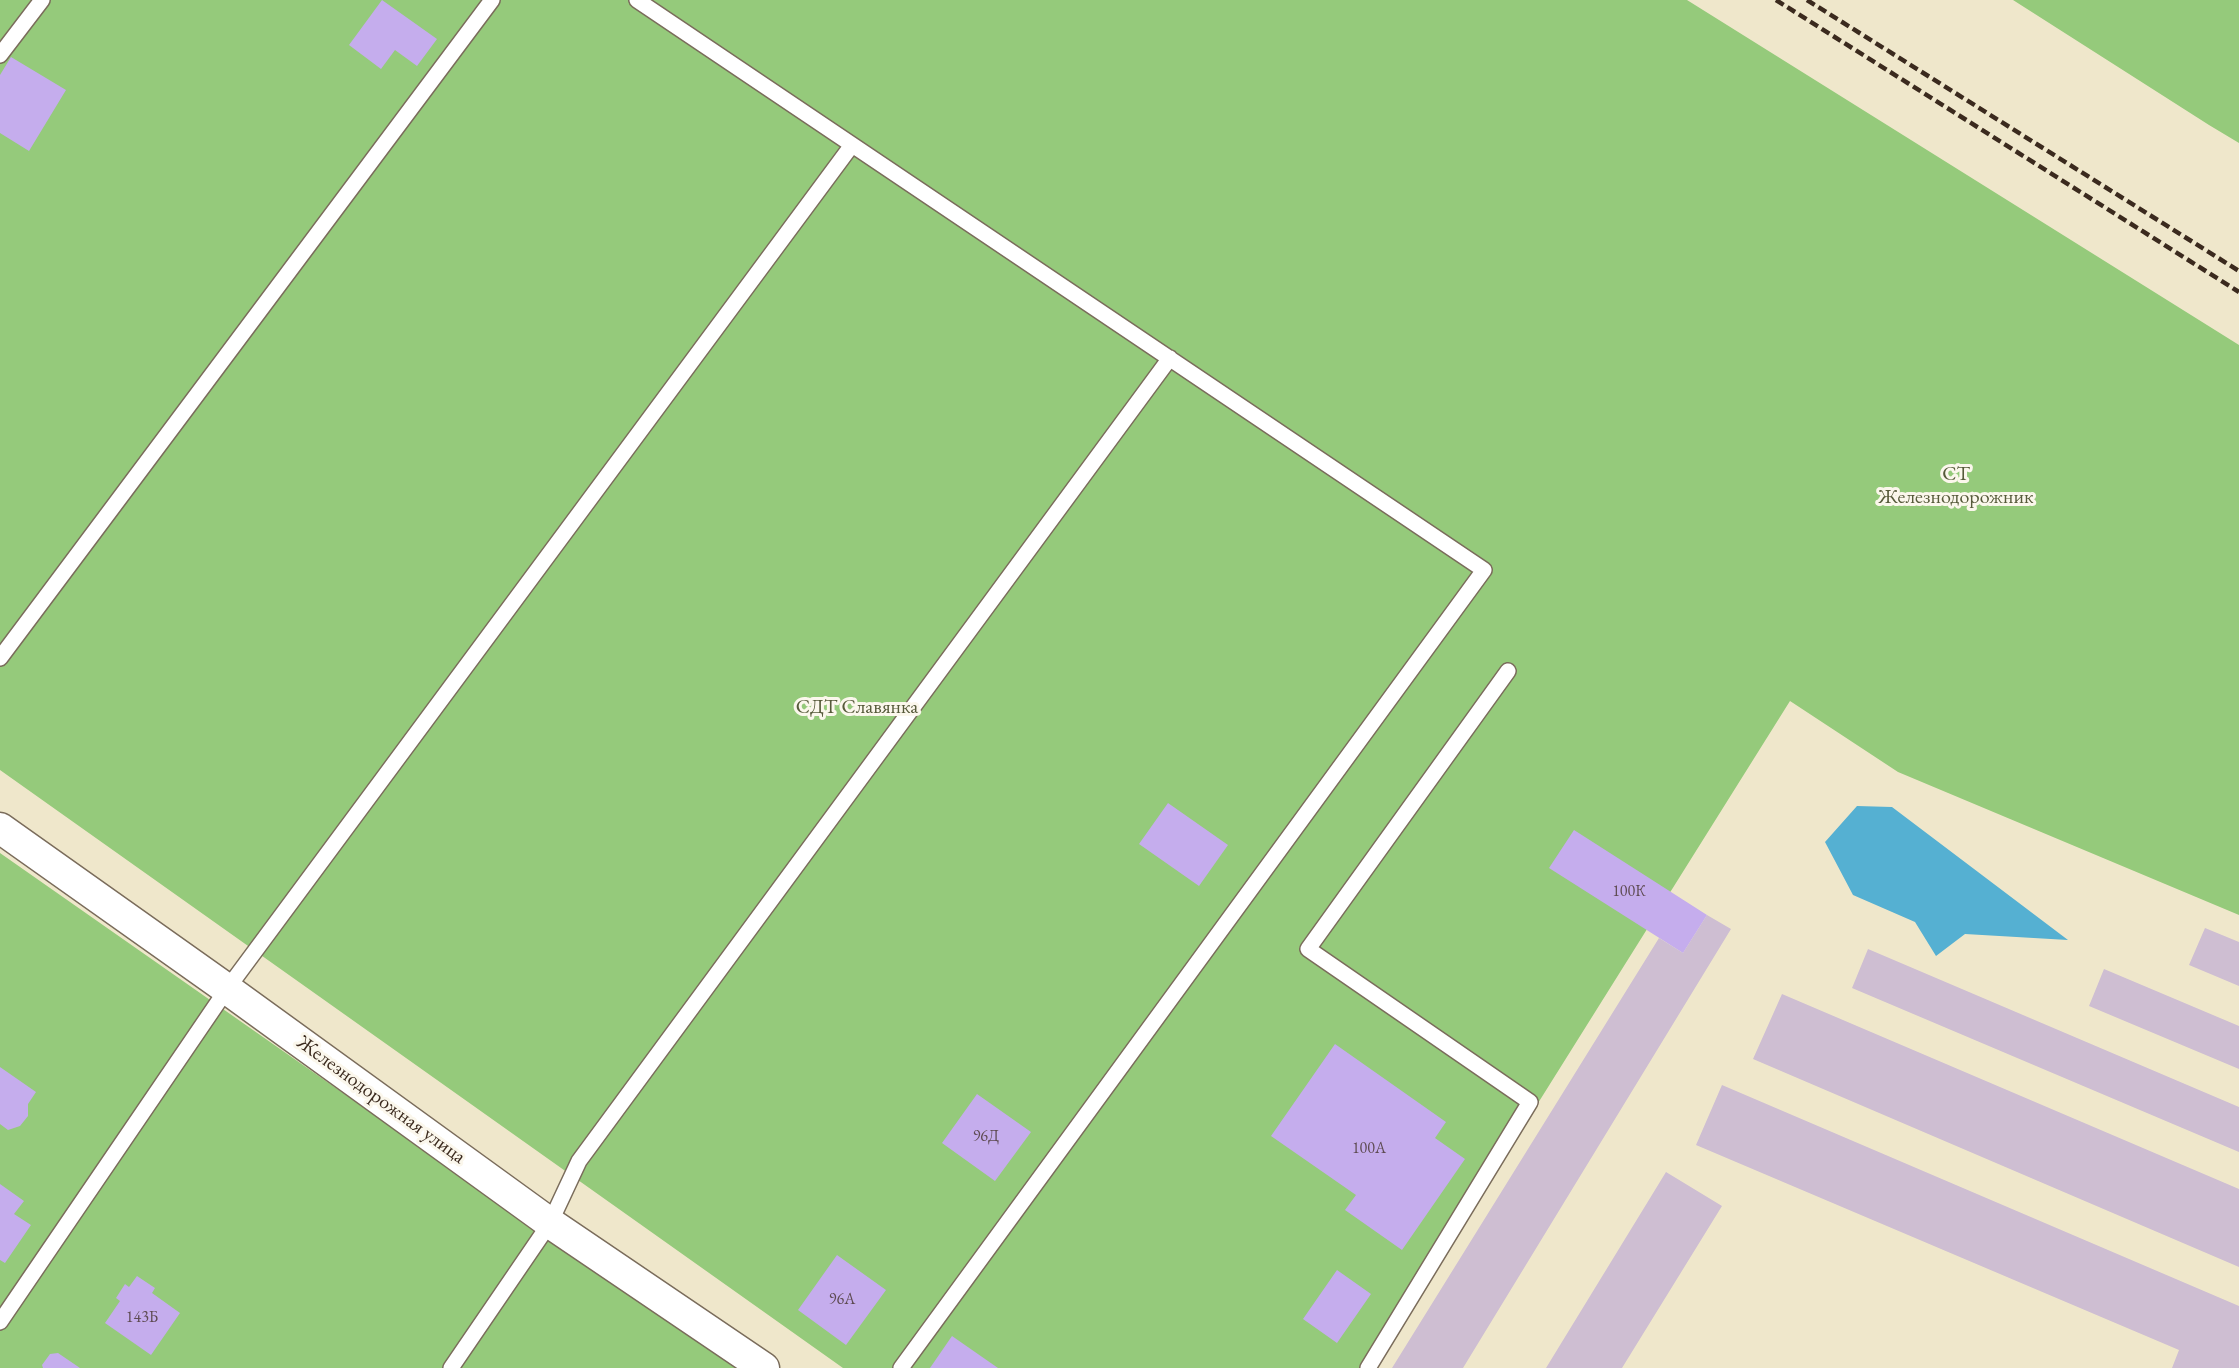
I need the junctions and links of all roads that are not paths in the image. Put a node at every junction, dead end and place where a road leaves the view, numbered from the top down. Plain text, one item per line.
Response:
1 (42, 0) edge
2 (492, 0) edge
3 (637, 0) edge
4 (0, 55) edge
5 (852, 145) junction
6 (1170, 358) junction
7 (0, 658) edge
8 (1508, 671) dead end
9 (0, 828) edge
10 (227, 989) junction
11 (550, 1223) junction
12 (0, 1322) edge
13 (451, 1368) edge
14 (764, 1368) edge
15 (901, 1368) edge
16 (1368, 1368) edge

1 - 4 lane
2 - 7 lane
3 - 5 lane
5 - 6 lane
5 - 10 lane
6 - 11 lane
6 - 15 lane
8 - 16 lane
9 - 10 street, Железнодорожная улица
10 - 11 street, Железнодорожная улица
10 - 12 lane
11 - 13 lane
11 - 14 street, Железнодорожная улица

